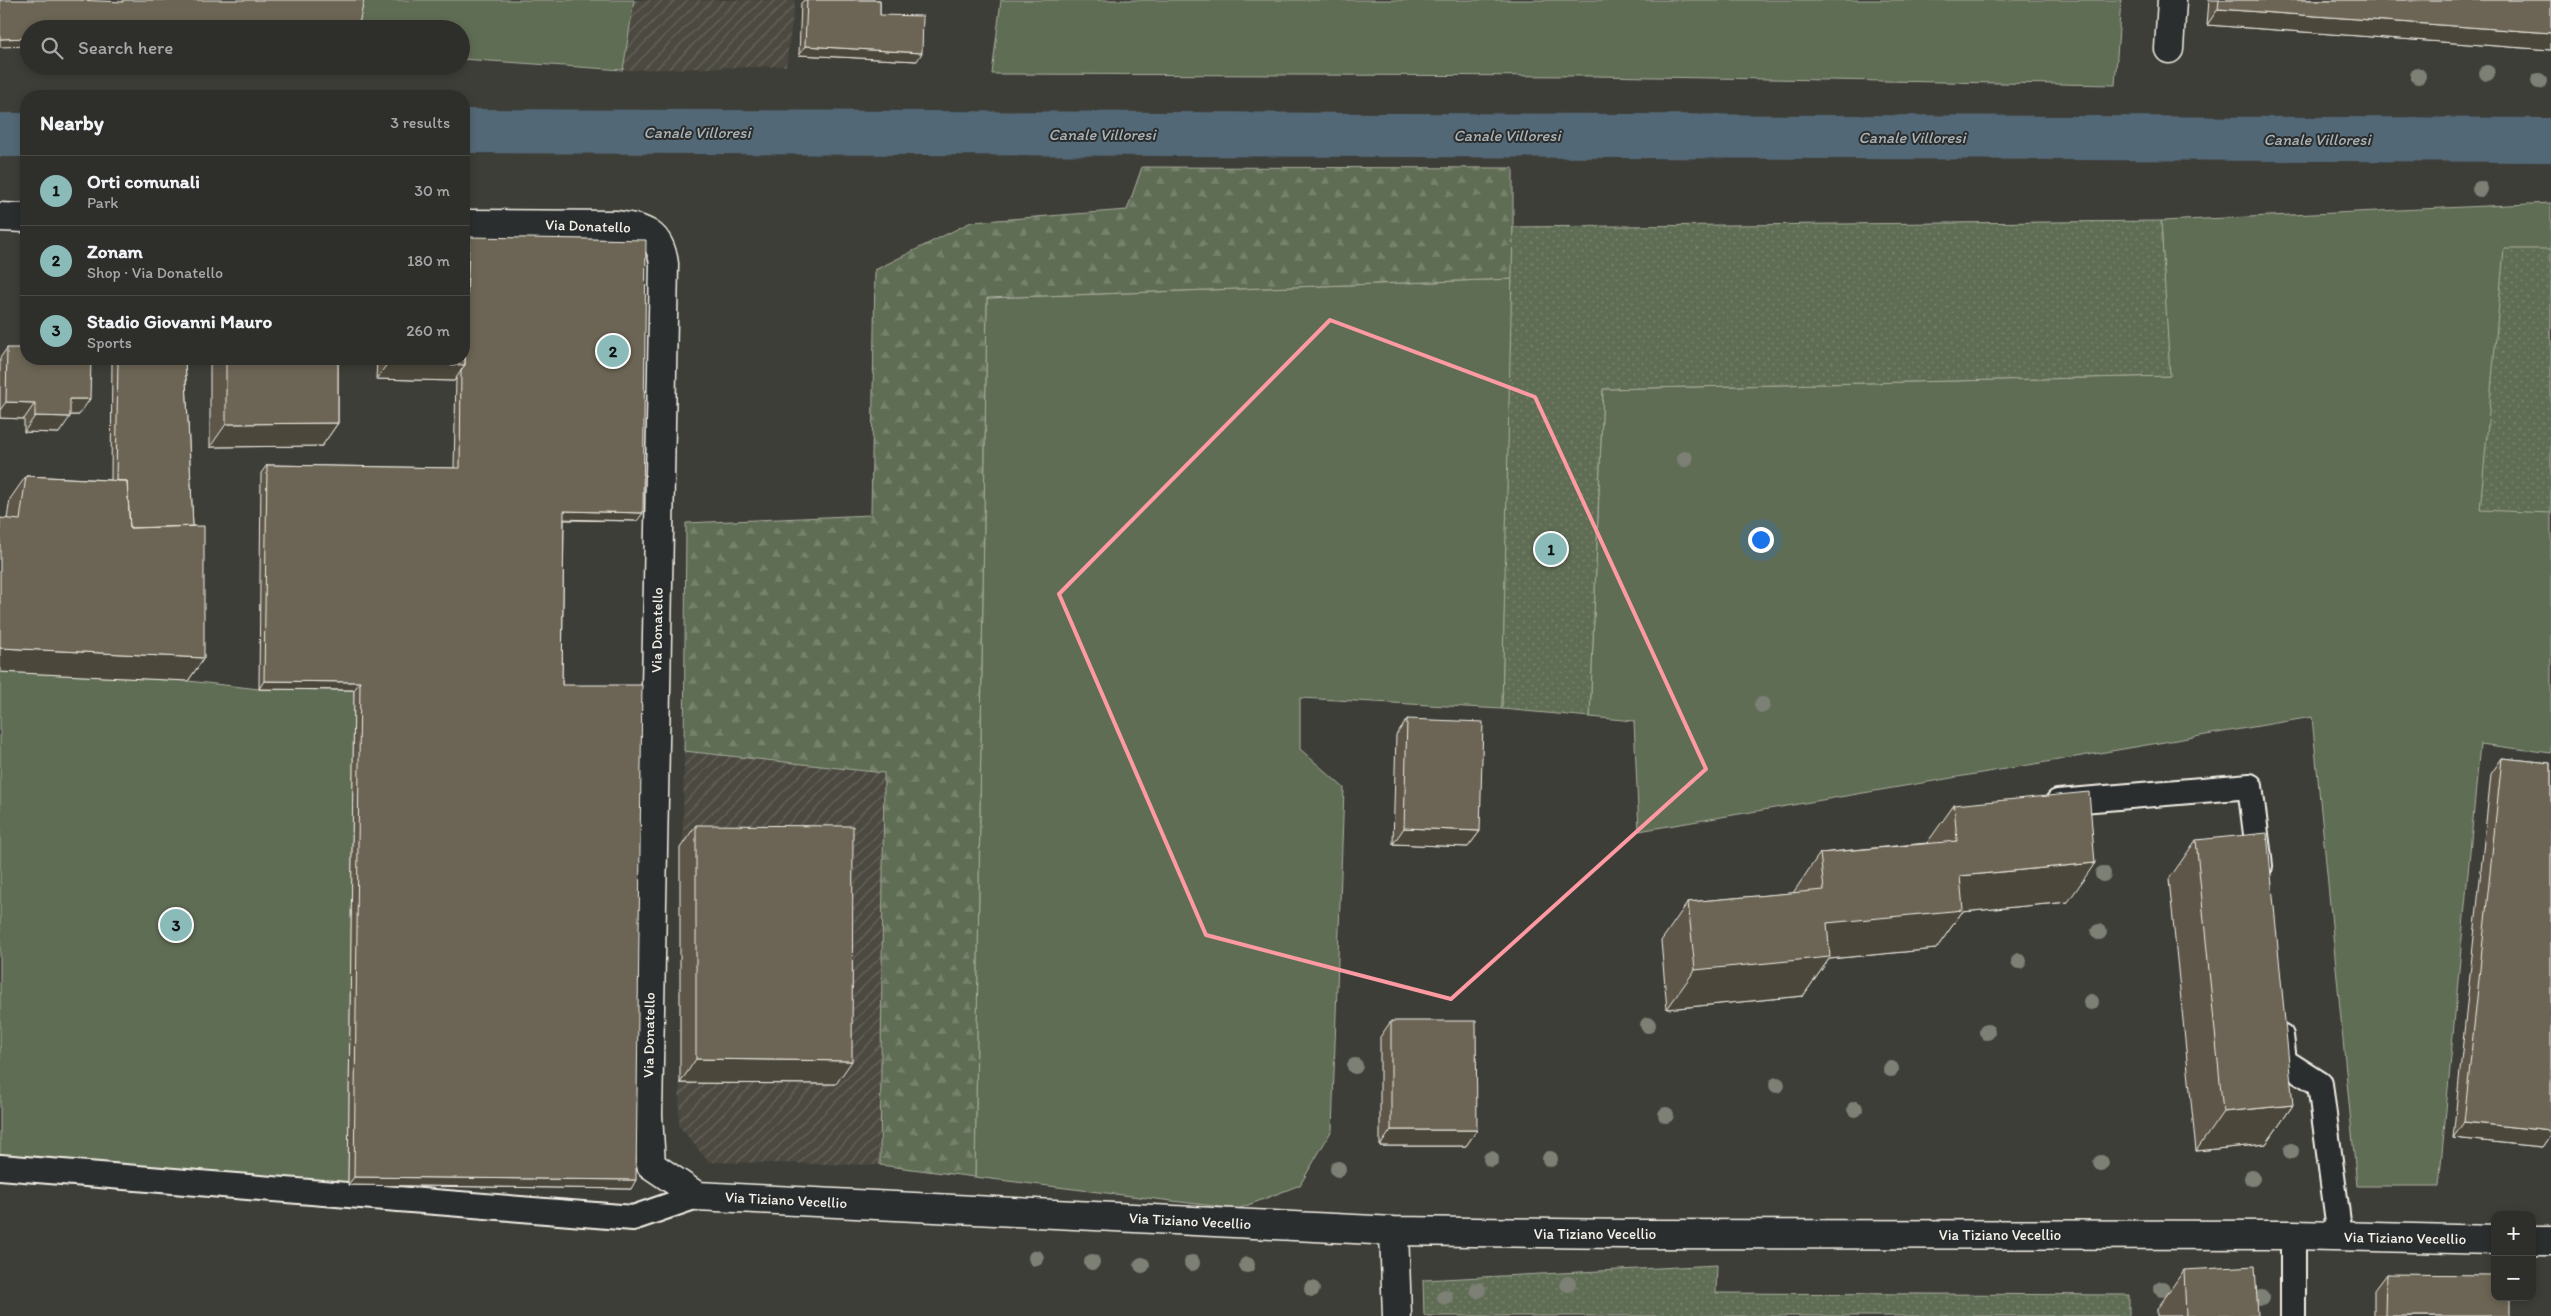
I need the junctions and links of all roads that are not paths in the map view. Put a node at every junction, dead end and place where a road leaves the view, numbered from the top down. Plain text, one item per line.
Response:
1 (2172, 0) edge
2 (2169, 49) dead end
3 (0, 217) edge
4 (20, 218) edge
5 (470, 224) edge
6 (2034, 804) edge
7 (2262, 884) edge
8 (2278, 1012) edge
9 (0, 1167) edge
10 (696, 1196) junction
11 (1394, 1231) junction
12 (2293, 1235) junction
13 (2340, 1236) junction
14 (2491, 1240) edge
15 (2536, 1241) edge
16 (2551, 1241) edge
17 (1396, 1316) edge
18 (2293, 1316) edge

1 - 2 street
3 - 4 street
5 - 10 street, Via Donatello
6 - 7 lane
8 - 13 lane
9 - 10 lane
10 - 11 street, Via Tiziano Vecellio
11 - 12 street, Via Tiziano Vecellio
11 - 17 street
12 - 13 street, Via Tiziano Vecellio
12 - 18 lane
13 - 14 street, Via Tiziano Vecellio
15 - 16 street

